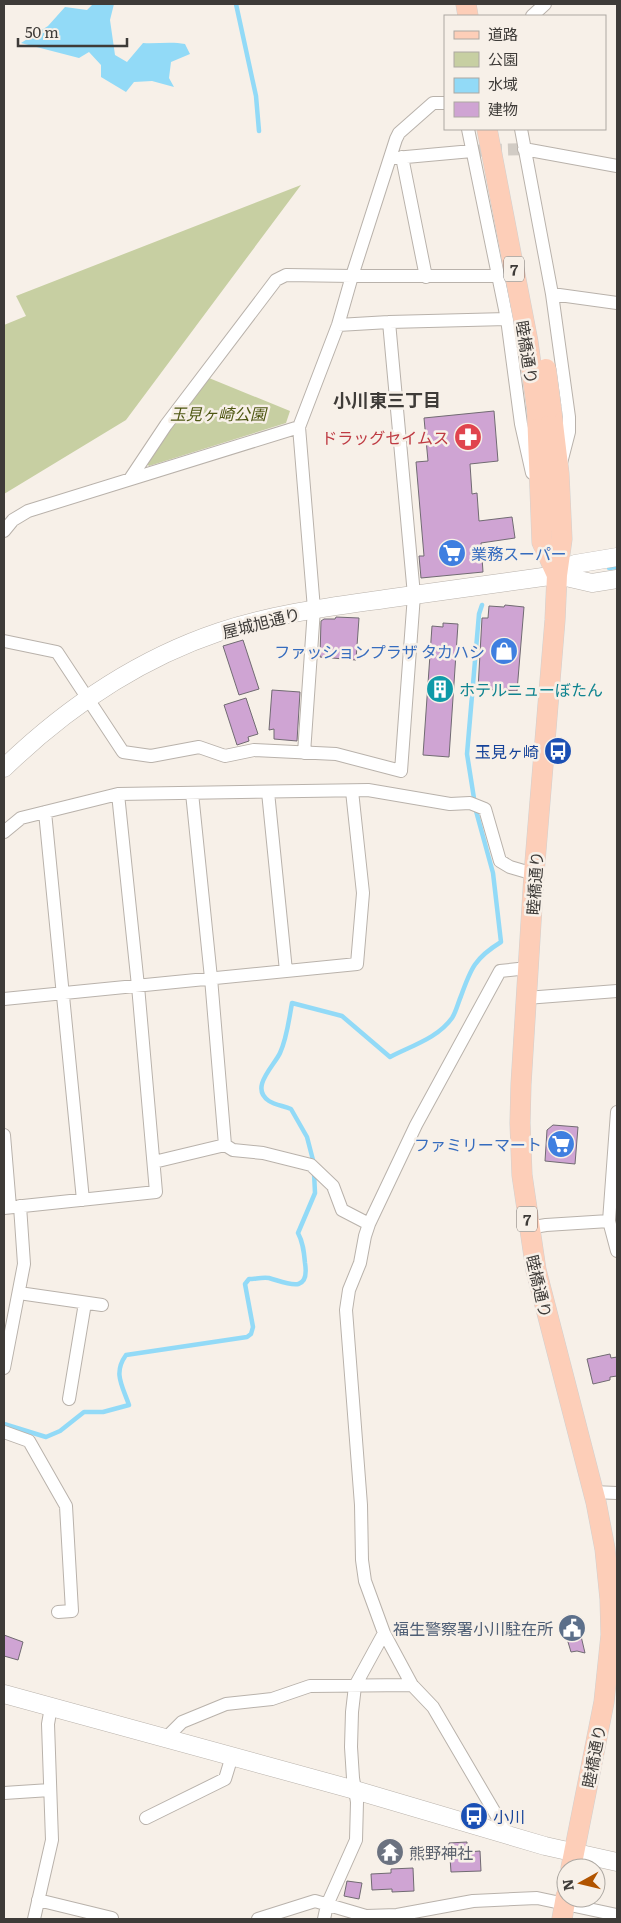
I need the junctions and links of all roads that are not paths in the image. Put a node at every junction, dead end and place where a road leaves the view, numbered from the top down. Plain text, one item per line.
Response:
1 (545, 4) edge
2 (533, 15) edge
3 (444, 103) edge
4 (468, 130) edge
5 (487, 130) edge
6 (501, 130) edge
7 (521, 130) edge
8 (524, 148) junction
9 (472, 151) junction
10 (396, 158) junction
11 (617, 166) edge
12 (352, 276) junction
13 (498, 276) junction
14 (426, 277) junction
15 (552, 294) junction
16 (617, 303) edge
17 (506, 319) junction
18 (389, 322) junction
19 (338, 325) junction
20 (544, 409) junction
21 (298, 427) junction
22 (559, 470) junction
23 (130, 479) junction
24 (541, 507) junction
25 (4, 531) edge
26 (617, 557) edge
27 (557, 575) junction
28 (617, 579) edge
29 (414, 595) junction
30 (314, 609) junction
31 (4, 641) edge
32 (87, 699) junction
33 (304, 753) junction
34 (4, 768) edge
35 (352, 791) junction
36 (268, 792) junction
37 (192, 793) junction
38 (118, 794) junction
39 (45, 812) junction
40 (4, 832) edge
41 (534, 874) junction
42 (528, 968) junction
43 (286, 971) junction
44 (211, 978) junction
45 (138, 986) junction
46 (617, 991) edge
47 (63, 993) junction
48 (526, 998) junction
49 (4, 999) edge
50 (617, 1112) edge
51 (4, 1135) edge
52 (225, 1145) junction
53 (154, 1162) junction
54 (84, 1200) junction
55 (11, 1207) edge
56 (609, 1221) junction
57 (369, 1224) junction
58 (528, 1228) junction
59 (617, 1251) edge
60 (19, 1293) junction
61 (86, 1303) junction
62 (102, 1305) dead end
63 (4, 1368) edge
64 (69, 1399) dead end
65 (4, 1432) edge
66 (593, 1492) junction
67 (617, 1493) edge
68 (58, 1612) dead end
69 (384, 1633) junction
70 (412, 1685) junction
71 (355, 1686) junction
72 (611, 1691) edge
73 (4, 1694) edge
74 (51, 1707) junction
75 (166, 1738) junction
76 (232, 1756) junction
77 (50, 1790) junction
78 (355, 1790) junction
79 (4, 1793) edge
80 (146, 1818) dead end
81 (508, 1835) junction
82 (568, 1858) edge
83 (573, 1858) edge
84 (38, 1900) junction
85 (556, 1904) edge
86 (327, 1905) junction
87 (576, 1908) edge
88 (617, 1915) edge
89 (112, 1918) dead end
90 (34, 1919) edge
91 (258, 1919) edge
92 (324, 1919) edge

1 - 2 street
3 - 10 street
4 - 9 street
5 - 20 main road, 睦橋通り / 7, bridge
6 - 20 main road, 睦橋通り / 7, bridge
7 - 8 street
8 - 11 street
8 - 15 street
9 - 10 street
9 - 13 street
10 - 12 street
10 - 14 street
12 - 14 street
12 - 19 street
12 - 23 street
13 - 14 street
13 - 17 street
15 - 16 street
15 - 22 street
17 - 18 street
17 - 24 street
18 - 19 street
18 - 29 street
19 - 21 street
20 - 22 main road, 睦橋通り / 7
20 - 24 main road, 睦橋通り / 7
21 - 23 street
21 - 30 street
22 - 27 main road, 睦橋通り / 7
23 - 25 street
24 - 27 main road, 睦橋通り / 7
26 - 27 street, 屋城旭通り
27 - 28 street, 屋城旭通り
27 - 29 street, 屋城旭通り
27 - 41 main road, 睦橋通り / 7
29 - 30 street, 屋城旭通り
29 - 33 street
30 - 32 street, 屋城旭通り
30 - 33 street
31 - 32 street
32 - 33 street
32 - 34 street, 屋城旭通り
35 - 36 street
35 - 41 street
35 - 43 street
36 - 37 street
36 - 43 street
37 - 38 street
37 - 44 street
38 - 39 street
38 - 45 street
39 - 40 street
39 - 47 street
41 - 42 main road, 睦橋通り / 7
42 - 48 main road, 睦橋通り / 7
42 - 57 street
43 - 44 street
44 - 45 street
44 - 52 street
45 - 47 street
45 - 53 street
46 - 48 street
47 - 49 street
47 - 54 street
48 - 58 main road, 睦橋通り / 7
50 - 56 street
51 - 55 street
52 - 53 street
52 - 57 street
53 - 54 street
54 - 55 street
55 - 60 street
56 - 58 street
56 - 59 street
57 - 69 street
58 - 66 main road, 睦橋通り / 7
60 - 61 street
60 - 63 street
61 - 62 street
61 - 64 street
65 - 68 street
66 - 67 street
66 - 72 main road, 睦橋通り / 7
69 - 70 street
69 - 71 street
70 - 71 street
70 - 81 street
71 - 75 street
71 - 78 street
72 - 83 main road, 睦橋通り / 7
73 - 74 street
74 - 75 street
74 - 77 street
75 - 76 street
76 - 78 street
76 - 80 street
77 - 79 street
77 - 84 street
78 - 81 street
78 - 86 street
81 - 82 street
84 - 89 street
84 - 90 street
85 - 86 street
86 - 91 street
86 - 92 street
87 - 88 street

